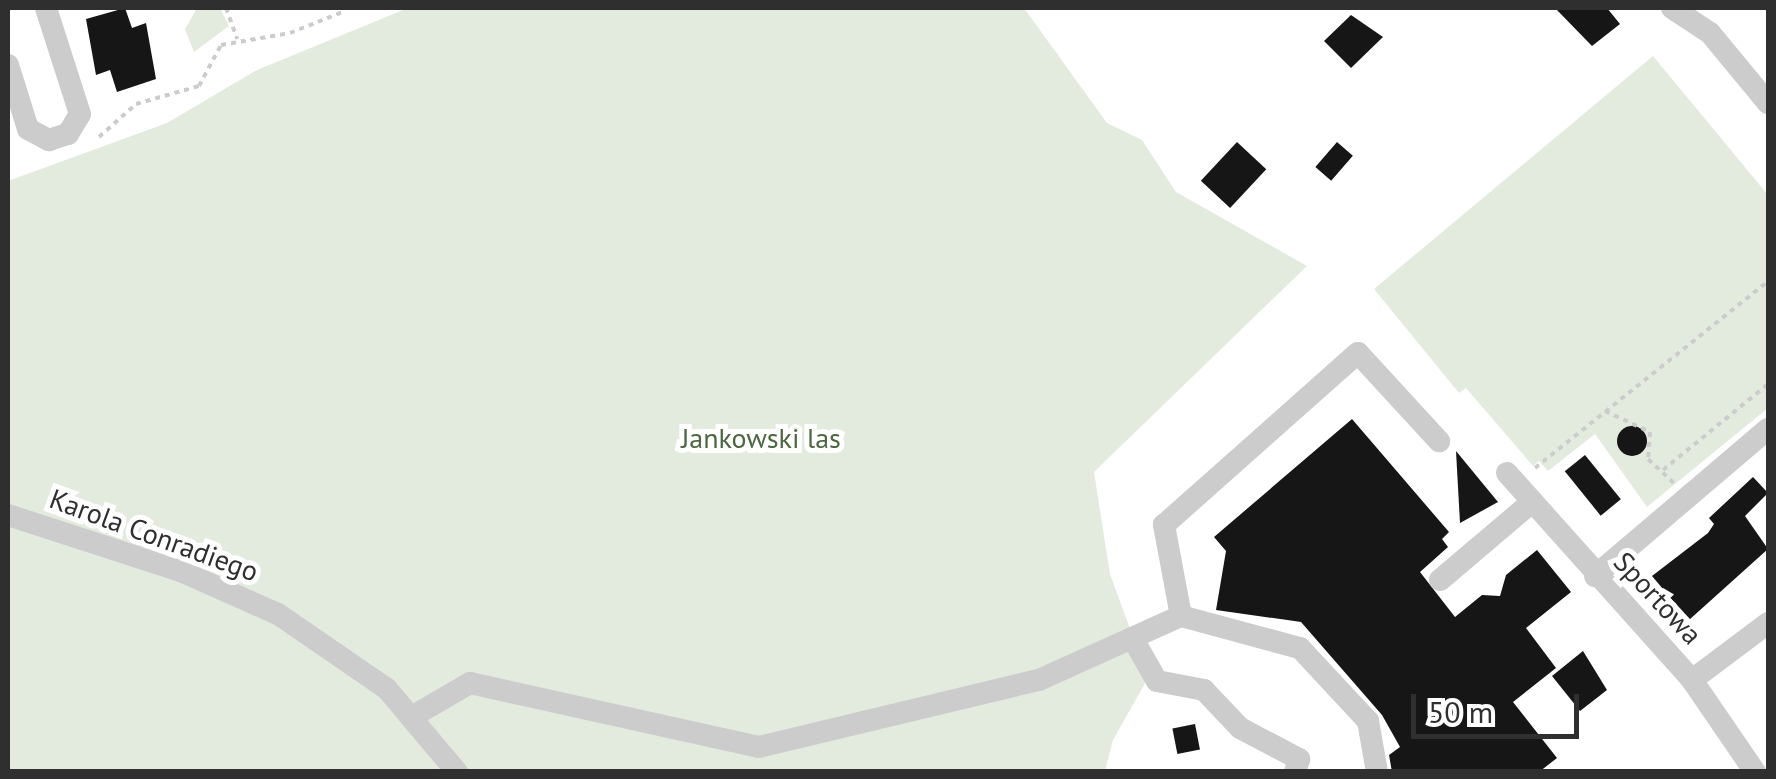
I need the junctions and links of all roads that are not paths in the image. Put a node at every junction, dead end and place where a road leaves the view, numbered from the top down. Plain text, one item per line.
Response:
1 (46, 8) edge
2 (1672, 8) edge
3 (8, 65) edge
4 (1768, 103) edge
5 (1768, 428) edge
6 (1439, 441) dead end
7 (1511, 478) road end
8 (1532, 502) junction
9 (8, 515) edge
10 (1595, 576) junction
11 (1440, 580) dead end
12 (1181, 616) junction
13 (1768, 623) edge
14 (1133, 639) junction
15 (1692, 680) junction
16 (416, 715) junction
17 (458, 772) edge
18 (1295, 772) edge
19 (1377, 772) edge
20 (1754, 772) edge

1 - 3 street
2 - 4 street
5 - 10 street
6 - 12 street
7 - 8 street, Sportowa
8 - 10 street, Sportowa
8 - 11 street
9 - 16 street, Karola Conradiego
10 - 15 street, Sportowa
12 - 14 street
12 - 19 street
13 - 15 street
14 - 16 street
14 - 18 street
15 - 20 street, Sportowa
16 - 17 street, Karola Conradiego

